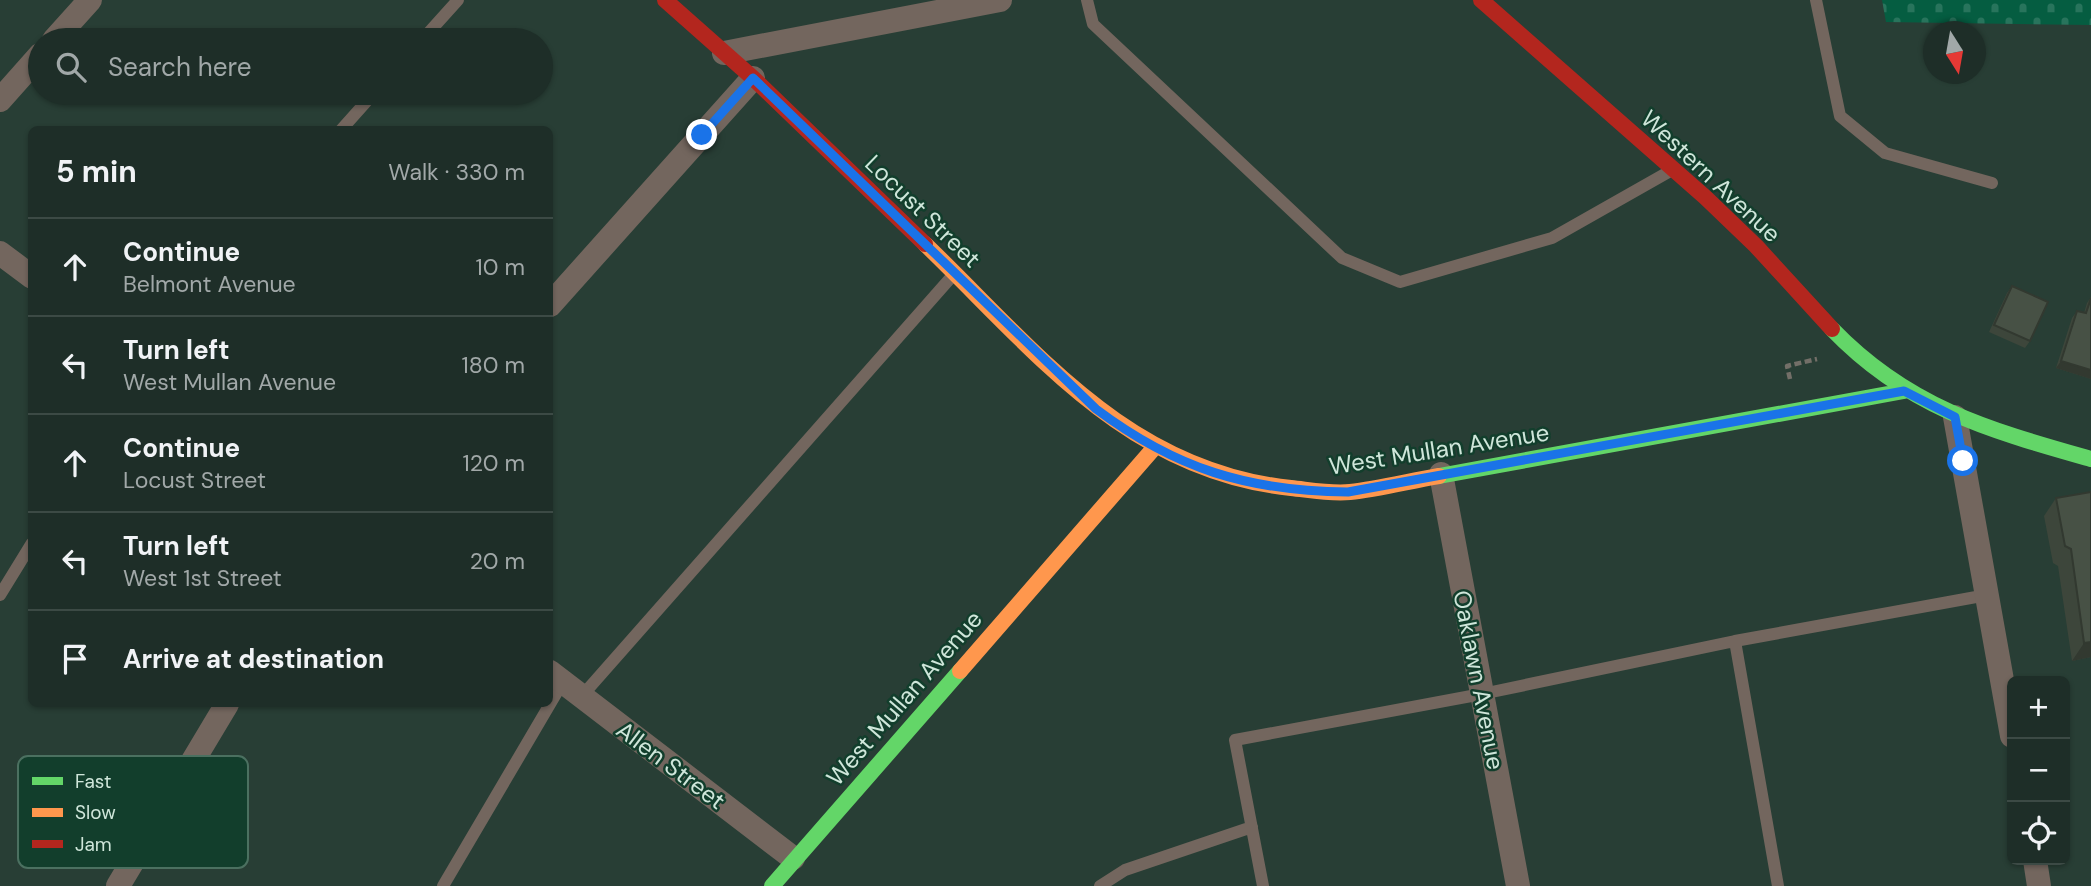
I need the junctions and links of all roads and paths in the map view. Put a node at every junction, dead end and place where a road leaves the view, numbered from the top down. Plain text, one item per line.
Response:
1 (90, 0) edge
2 (458, 0) edge
3 (665, 0) edge
4 (1000, 0) edge
5 (1087, 0) edge
6 (1481, 0) edge
7 (1816, 0) edge
8 (65, 28) edge
9 (433, 28) edge
10 (724, 53) junction
11 (28, 68) edge
12 (753, 78) junction
13 (0, 100) edge
14 (363, 105) edge
15 (345, 126) edge
16 (1672, 169) junction
17 (1992, 183) dead end
18 (0, 253) edge
19 (955, 273) junction
20 (28, 274) edge
21 (553, 302) edge
22 (1904, 391) junction
23 (1955, 417) junction
24 (1154, 448) junction
25 (2091, 459) edge
26 (1441, 474) junction
27 (28, 550) edge
28 (0, 595) edge
29 (1987, 596) junction
30 (1735, 641) junction
31 (565, 684) edge
32 (1482, 694) junction
33 (553, 704) edge
34 (225, 707) edge
35 (551, 707) edge
36 (2007, 708) edge
37 (196, 756) edge
38 (1252, 827) junction
39 (793, 858) junction
40 (2036, 865) edge
41 (129, 868) edge
42 (118, 886) edge
43 (443, 886) edge
44 (772, 886) edge
45 (1100, 886) edge
46 (1263, 886) edge
47 (1518, 886) edge
48 (1778, 886) edge
49 (2039, 886) edge

1 - 8 street
2 - 9 lane
3 - 10 street, Locust Street
4 - 10 street
5 - 16 lane
6 - 16 street, Western Avenue
7 - 17 lane
10 - 12 street, Locust Street
11 - 13 street
12 - 19 street, Locust Street
12 - 21 street
14 - 15 lane
16 - 22 street, Western Avenue
18 - 20 street
19 - 24 street, Locust Street
19 - 31 lane
22 - 23 street
22 - 26 street, West Mullan Avenue
23 - 25 street
23 - 29 street
24 - 26 street, West Mullan Avenue
24 - 39 street, West Mullan Avenue
26 - 32 street, Oaklawn Avenue
27 - 28 lane
29 - 30 lane
29 - 36 street
30 - 32 lane
30 - 48 lane
31 - 33 lane
31 - 39 street, Allen Street
32 - 38 lane
32 - 47 street, Oaklawn Avenue
34 - 37 street
35 - 43 lane
38 - 45 lane
38 - 46 lane
39 - 44 street, West Mullan Avenue
40 - 49 street
41 - 42 street

